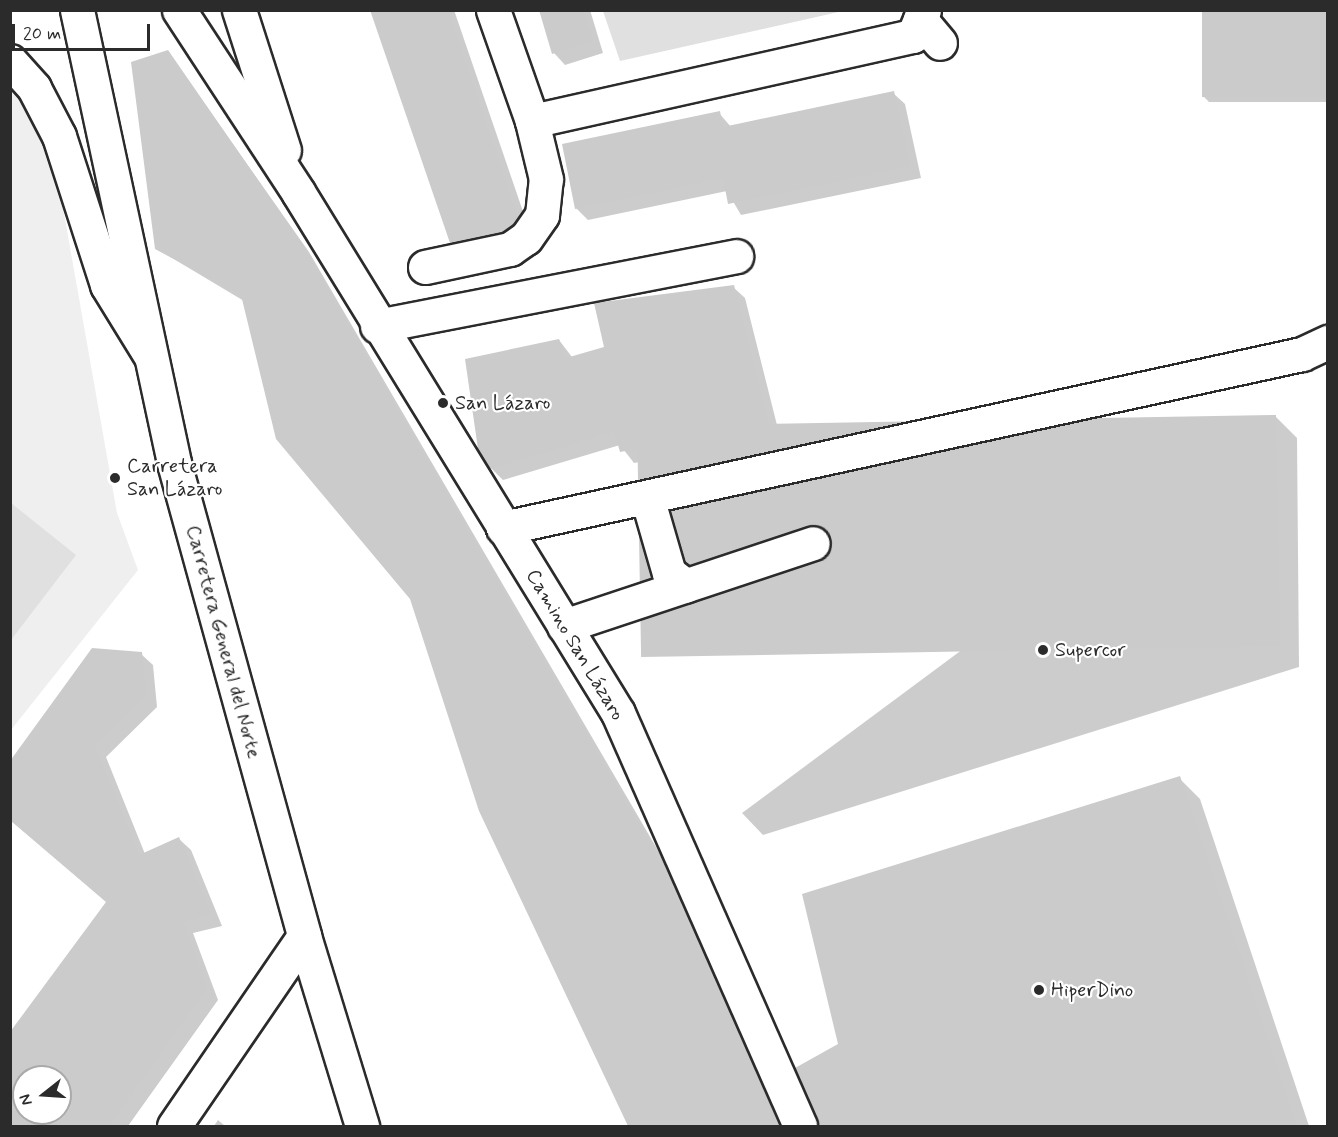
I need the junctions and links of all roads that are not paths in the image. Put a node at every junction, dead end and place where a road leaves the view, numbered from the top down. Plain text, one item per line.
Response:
1 (76, 10) edge
2 (179, 10) edge
3 (239, 10) edge
4 (493, 10) edge
5 (928, 24) edge
6 (10, 61) edge
7 (532, 121) junction
8 (298, 192) junction
9 (736, 256) dead end
10 (425, 267) dead end
11 (377, 326) junction
12 (1328, 342) edge
13 (151, 358) junction
14 (647, 497) junction
15 (503, 528) junction
16 (813, 543) dead end
17 (686, 586) junction
18 (564, 626) junction
19 (304, 936) junction
20 (174, 1126) edge
21 (362, 1126) edge
22 (800, 1126) edge

1 - 13 street, Carretera General del Norte
2 - 8 street, Camino San Lázaro
3 - 8 street, Camino San Lázaro
4 - 7 street
5 - 7 street
6 - 13 street
7 - 10 street
8 - 11 street, Camino San Lázaro
9 - 11 street
11 - 15 street, Camino San Lázaro
12 - 14 street
13 - 19 street, Carretera General del Norte
14 - 15 street
14 - 17 street
15 - 18 street, Camino San Lázaro
16 - 17 street
17 - 18 street
18 - 22 street, Camino San Lázaro
19 - 20 street
19 - 21 street, Carretera General del Norte

